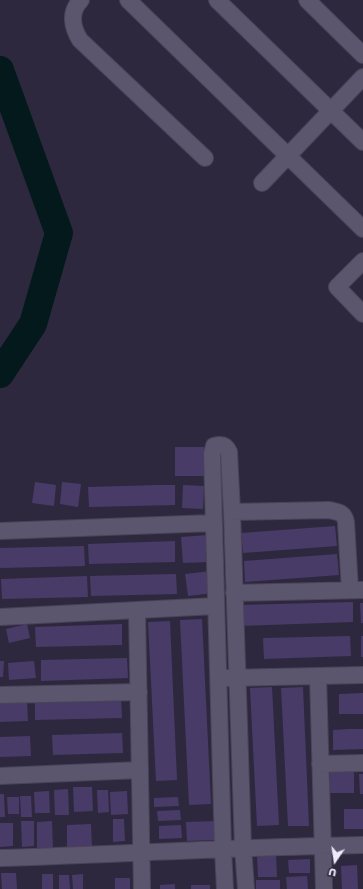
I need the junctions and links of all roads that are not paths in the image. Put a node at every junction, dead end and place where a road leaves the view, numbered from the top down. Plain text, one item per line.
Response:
1 (81, 0) edge
2 (128, 0) edge
3 (217, 0) edge
4 (307, 0) edge
5 (363, 55) edge
6 (363, 77) edge
7 (331, 110) junction
8 (363, 142) edge
9 (288, 156) junction
10 (205, 158) dead end
11 (262, 182) dead end
12 (363, 229) edge
13 (363, 261) edge
14 (363, 314) edge
15 (232, 512) junction
16 (213, 523) junction
17 (0, 531) edge
18 (357, 590) edge
19 (234, 593) junction
20 (216, 606) junction
21 (137, 610) junction
22 (0, 617) edge
23 (363, 675) edge
24 (318, 676) junction
25 (237, 678) junction
26 (218, 679) junction
27 (138, 692) junction
28 (0, 695) edge
29 (363, 763) edge
30 (320, 764) junction
31 (140, 770) junction
32 (0, 776) edge
33 (323, 845) junction
34 (363, 845) edge
35 (243, 847) junction
36 (223, 849) junction
37 (142, 854) junction
38 (0, 858) edge
39 (142, 889) edge
40 (225, 889) edge
41 (246, 889) edge
42 (324, 889) edge

1 - 10 street
2 - 9 street
3 - 7 street
4 - 5 street
6 - 7 street
7 - 8 street
7 - 9 street
9 - 11 street
9 - 12 street
13 - 14 street
15 - 16 street
15 - 18 street
15 - 19 street
16 - 17 street
16 - 20 street
18 - 19 street
19 - 25 street
20 - 21 street
20 - 26 street
21 - 22 street
21 - 27 street
23 - 24 street
24 - 25 street
24 - 30 street
25 - 26 street
25 - 35 street
26 - 36 street
27 - 28 street
27 - 31 street
29 - 30 street
30 - 33 street
31 - 32 street
31 - 37 street
33 - 34 street
33 - 35 street
33 - 42 street
35 - 36 street
35 - 41 street
36 - 37 street
36 - 40 street
37 - 38 street
37 - 39 street

